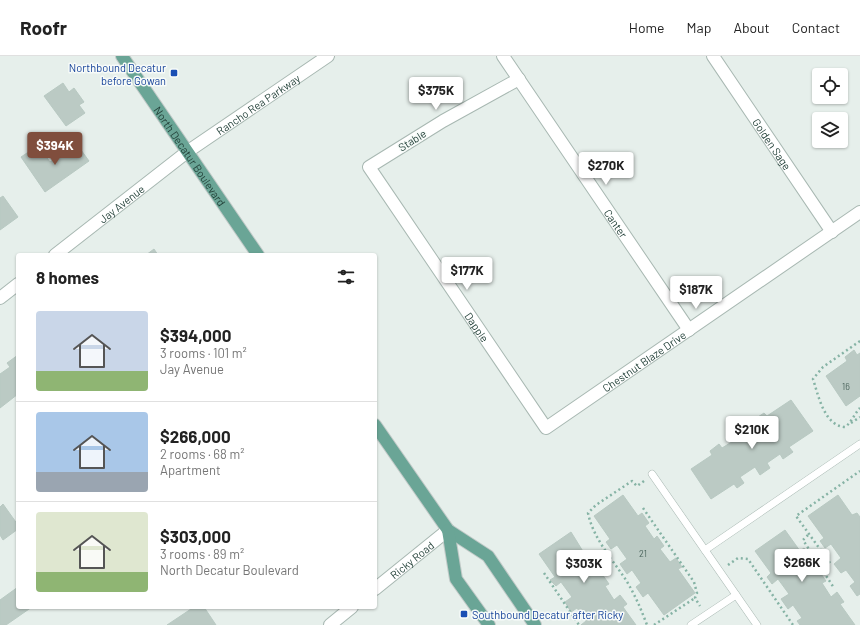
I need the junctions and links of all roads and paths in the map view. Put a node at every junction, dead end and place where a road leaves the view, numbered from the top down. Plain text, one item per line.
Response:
1 (122, 56) edge
2 (328, 56) edge
3 (503, 56) edge
4 (713, 56) edge
5 (519, 79) junction
6 (187, 152) junction
7 (369, 167) joint
8 (860, 212) edge
9 (832, 232) junction
10 (58, 253) edge
11 (257, 253) edge
12 (16, 286) edge
13 (0, 298) edge
14 (689, 330) junction
15 (860, 341) edge
16 (860, 408) edge
17 (860, 417) edge
18 (850, 424) junction
19 (377, 428) edge
20 (546, 428) joint
21 (860, 444) edge
22 (860, 471) edge
23 (652, 474) joint
24 (643, 508) dead end
25 (448, 530) junction
26 (808, 535) junction
27 (705, 550) junction
28 (830, 563) dead end
29 (719, 571) junction
30 (544, 573) dead end
31 (377, 587) edge
32 (834, 588) dead end
33 (736, 595) junction
34 (695, 598) junction
35 (350, 609) edge
36 (707, 614) junction
37 (330, 625) edge
38 (489, 625) edge
39 (535, 625) edge
40 (579, 625) edge
41 (647, 625) edge
42 (654, 625) edge
43 (691, 625) edge
44 (757, 625) edge
45 (793, 625) edge

1 - 6 main road, North Decatur Boulevard
2 - 6 street, Rancho Rea Parkway
3 - 5 street, Canter
4 - 9 street, Golden Sage
5 - 7 street, Stable
5 - 14 street, Canter
6 - 10 street, Jay Avenue
6 - 11 main road, North Decatur Boulevard
7 - 20 street, Dapple
8 - 9 street, Chestnut Blaze Drive
9 - 14 street, Chestnut Blaze Drive
12 - 13 street
14 - 20 street, Chestnut Blaze Drive
15 - 18 path
16 - 18 path
17 - 18 path
19 - 25 main road
21 - 27 lane
22 - 26 path
23 - 27 lane
23 - 41 path
24 - 34 path
25 - 31 street, Ricky Road
25 - 38 main road
25 - 39 main road
26 - 28 path
26 - 32 path
27 - 29 lane
29 - 33 lane
29 - 45 path
30 - 40 path
33 - 36 lane
33 - 44 lane
34 - 36 path
34 - 42 path
35 - 37 street
36 - 43 lane

